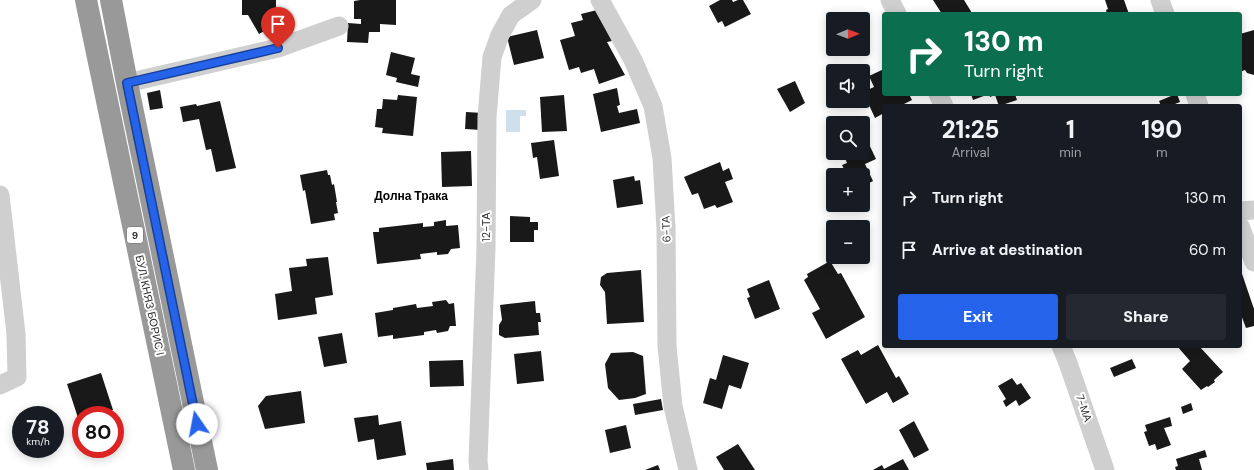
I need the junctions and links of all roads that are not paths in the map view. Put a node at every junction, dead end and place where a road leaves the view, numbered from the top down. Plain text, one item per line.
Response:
1 (86, 0) edge
2 (112, 0) edge
3 (532, 0) edge
4 (600, 0) edge
5 (890, 0) edge
6 (1160, 0) edge
7 (896, 12) edge
8 (1164, 12) edge
9 (339, 26) dead end
10 (127, 83) junction
11 (0, 195) edge
12 (1254, 210) edge
13 (1242, 211) edge
14 (1242, 231) edge
15 (1254, 262) edge
16 (1062, 348) edge
17 (0, 385) edge
18 (184, 470) edge
19 (207, 470) edge
20 (479, 470) edge
21 (688, 470) edge
22 (1105, 470) edge

1 - 18 highway, БУЛ. КНЯЗ БОРИС I / 9
2 - 10 highway, БУЛ. КНЯЗ БОРИС I / 9
3 - 20 street, 12-ТА
4 - 21 street, 6-ТА
5 - 7 street
6 - 8 street
9 - 10 street
10 - 19 highway, БУЛ. КНЯЗ БОРИС I / 9
11 - 17 street
12 - 13 street
14 - 15 street
16 - 22 street, 7-МА

